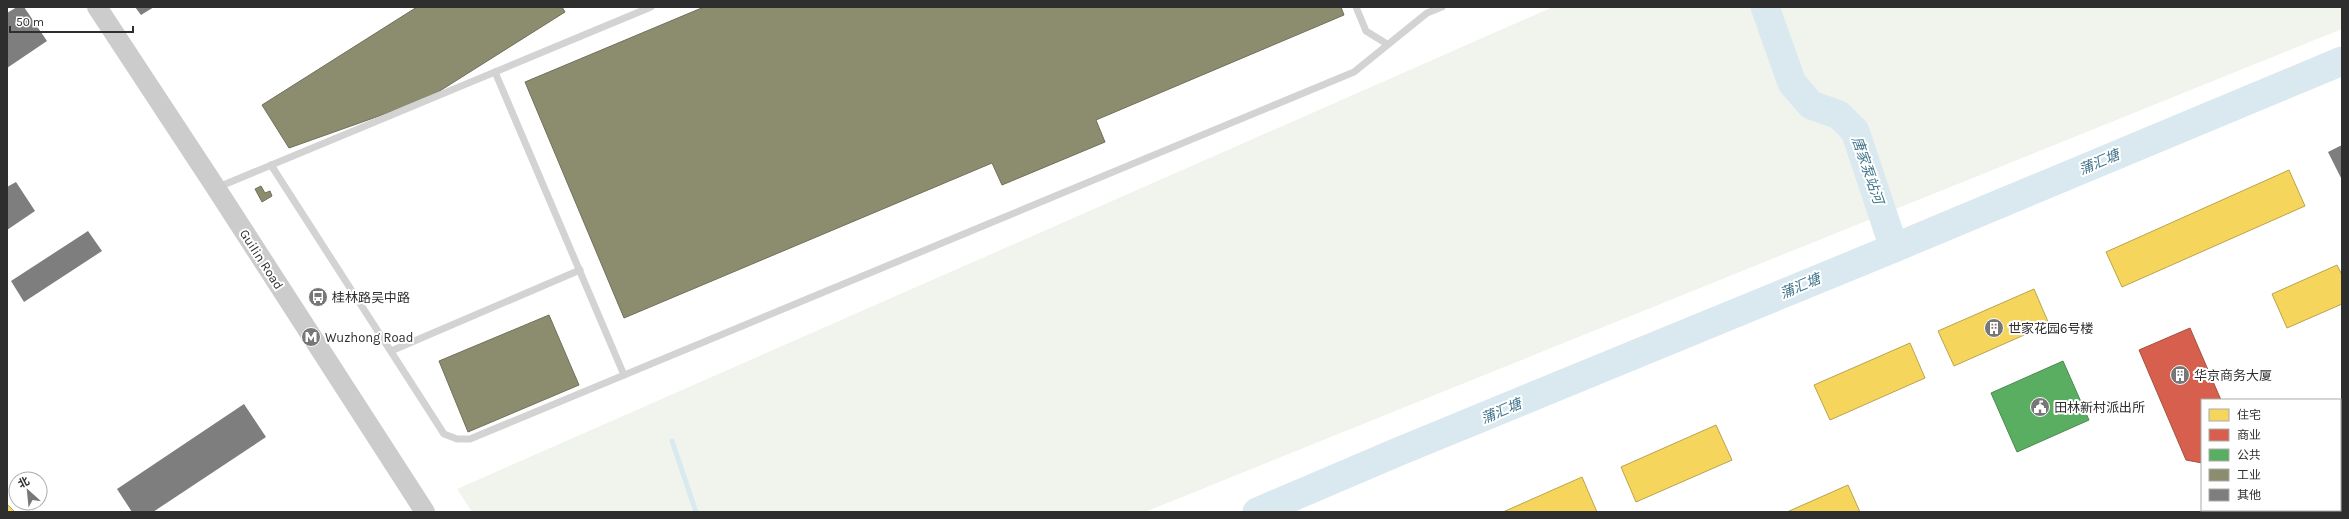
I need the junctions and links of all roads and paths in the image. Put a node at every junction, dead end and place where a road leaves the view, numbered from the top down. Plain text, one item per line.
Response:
1 (96, 7) edge
2 (650, 7) edge
3 (1356, 7) edge
4 (1442, 7) edge
5 (1387, 44) junction
6 (495, 72) junction
7 (271, 165) junction
8 (216, 188) junction
9 (580, 270) junction
10 (391, 352) junction
11 (624, 375) junction
12 (425, 512) edge

1 - 8 main road, Guilin Road
2 - 6 lane
3 - 5 lane
4 - 5 lane
5 - 11 lane
6 - 7 lane
6 - 9 lane
7 - 8 lane
7 - 10 lane
8 - 12 main road, Guilin Road
9 - 10 lane
9 - 11 lane
10 - 11 lane

